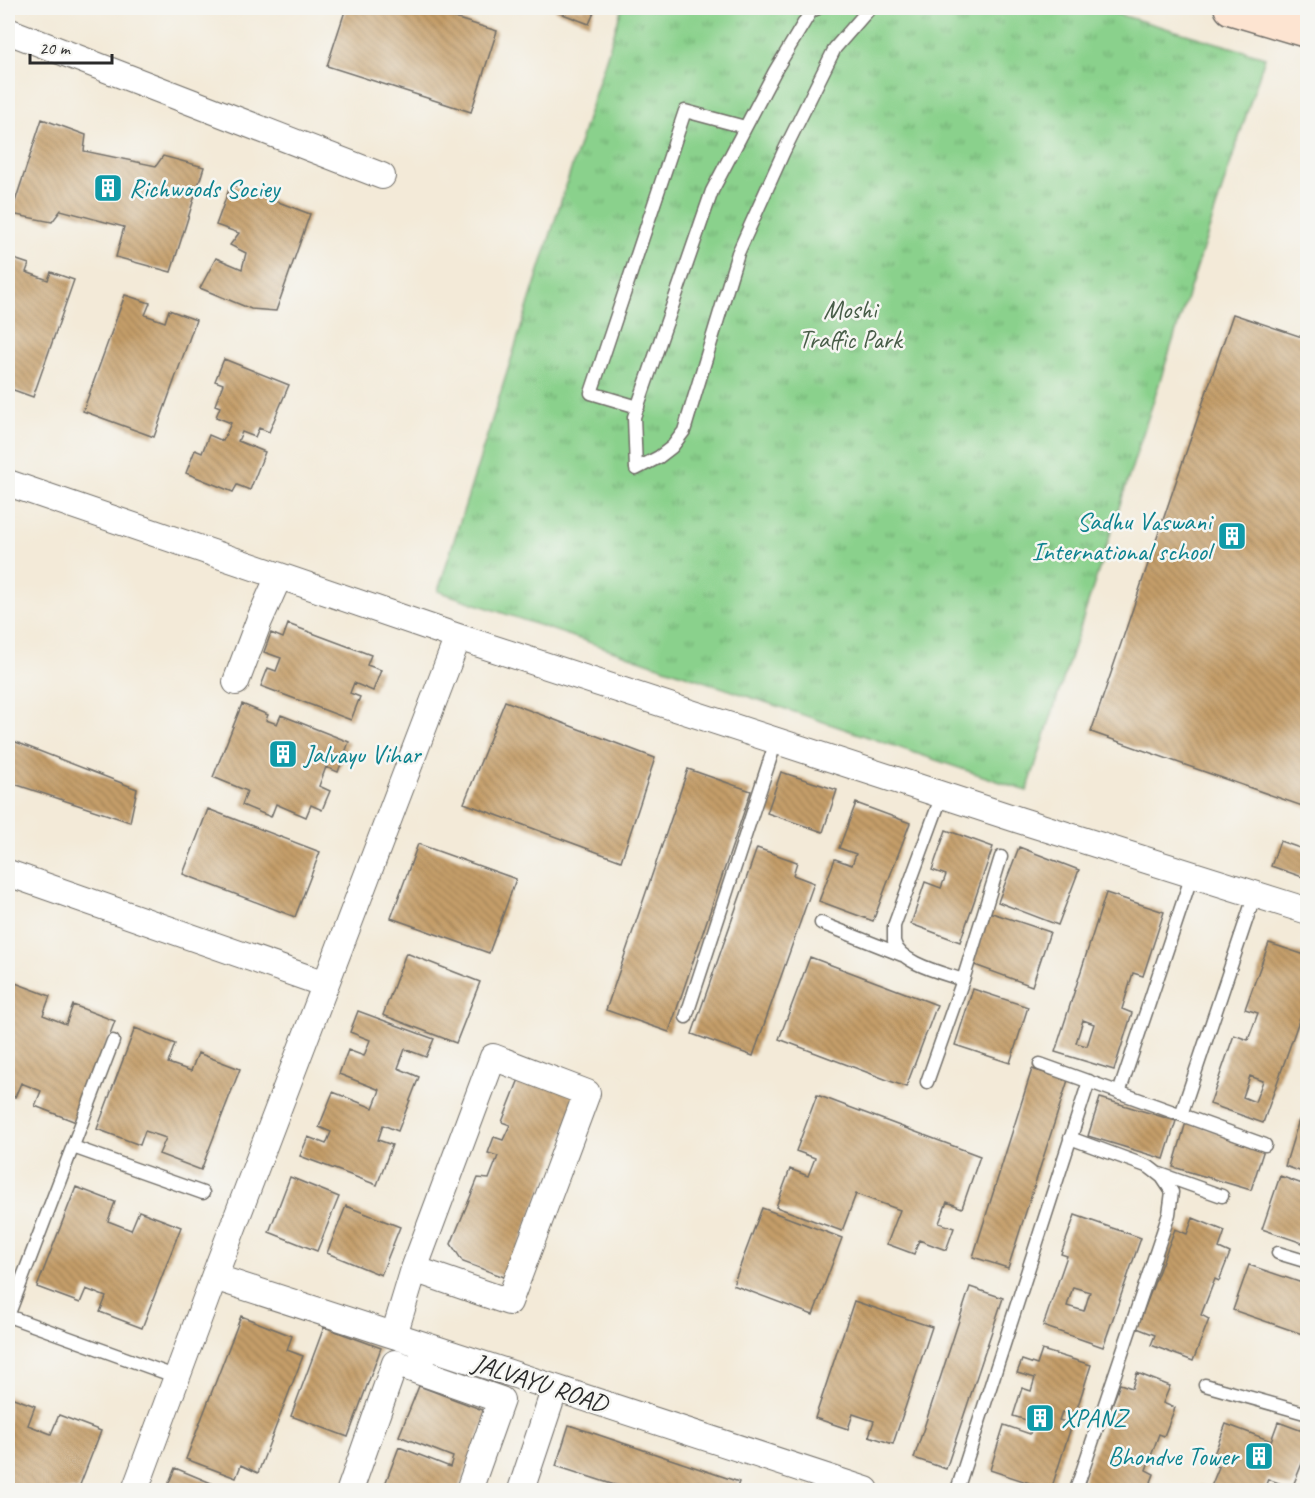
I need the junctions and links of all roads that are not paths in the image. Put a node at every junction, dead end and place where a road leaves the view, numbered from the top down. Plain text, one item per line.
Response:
1 (818, 8) edge
2 (870, 8) edge
3 (1231, 8) edge
4 (1267, 13) edge
5 (8, 31) edge
6 (1308, 31) edge
7 (745, 127) junction
8 (382, 176) dead end
9 (639, 407) junction
10 (8, 483) edge
11 (279, 576) junction
12 (458, 637) junction
13 (236, 682) dead end
14 (776, 741) junction
15 (942, 795) junction
16 (1001, 857) dead end
17 (8, 873) edge
18 (1192, 875) junction
19 (1255, 894) junction
20 (1308, 911) edge
21 (821, 923) dead end
22 (902, 956) junction
23 (963, 980) junction
24 (326, 984) junction
25 (686, 1017) dead end
26 (113, 1041) dead end
27 (1040, 1064) dead end
28 (927, 1082) dead end
29 (1089, 1082) junction
30 (1119, 1093) junction
31 (1181, 1115) junction
32 (1070, 1138) junction
33 (1265, 1146) dead end
34 (73, 1147) junction
35 (1158, 1174) junction
36 (203, 1193) dead end
37 (1222, 1196) dead end
38 (1278, 1253) dead end
39 (1308, 1262) edge
40 (414, 1269) junction
41 (214, 1277) junction
42 (8, 1316) edge
43 (394, 1335) junction
44 (427, 1346) junction
45 (418, 1371) junction
46 (177, 1377) junction
47 (1205, 1385) dead end
48 (555, 1388) junction
49 (1308, 1414) edge
50 (858, 1489) edge
51 (135, 1491) edge
52 (351, 1491) edge
53 (469, 1491) edge
54 (521, 1491) edge
55 (957, 1491) edge
56 (1076, 1491) edge

1 - 7 lane
2 - 9 lane
3 - 4 main road
4 - 6 main road
5 - 8 street
7 - 9 lane
7 - 9 lane
10 - 11 street
11 - 12 street
11 - 13 street
12 - 14 street
12 - 24 street
14 - 15 street
14 - 25 lane
15 - 18 street
15 - 22 lane
16 - 23 lane
17 - 24 street
18 - 19 street
18 - 30 lane
19 - 20 street
19 - 31 lane
21 - 22 lane
22 - 23 lane
23 - 28 lane
24 - 41 street
26 - 34 lane
27 - 29 lane
29 - 30 lane
29 - 32 lane
30 - 31 lane
31 - 33 lane
32 - 35 lane
32 - 55 lane
34 - 36 lane
34 - 42 lane
35 - 37 lane
35 - 56 lane
38 - 39 lane
40 - 40 street
40 - 43 street
41 - 43 street, JALVAYU ROAD
41 - 46 street
42 - 46 lane
43 - 44 street, JALVAYU ROAD
44 - 45 street
44 - 48 street, JALVAYU ROAD
45 - 52 street
45 - 53 street
46 - 51 street
47 - 49 lane
48 - 50 street, JALVAYU ROAD
48 - 54 street

